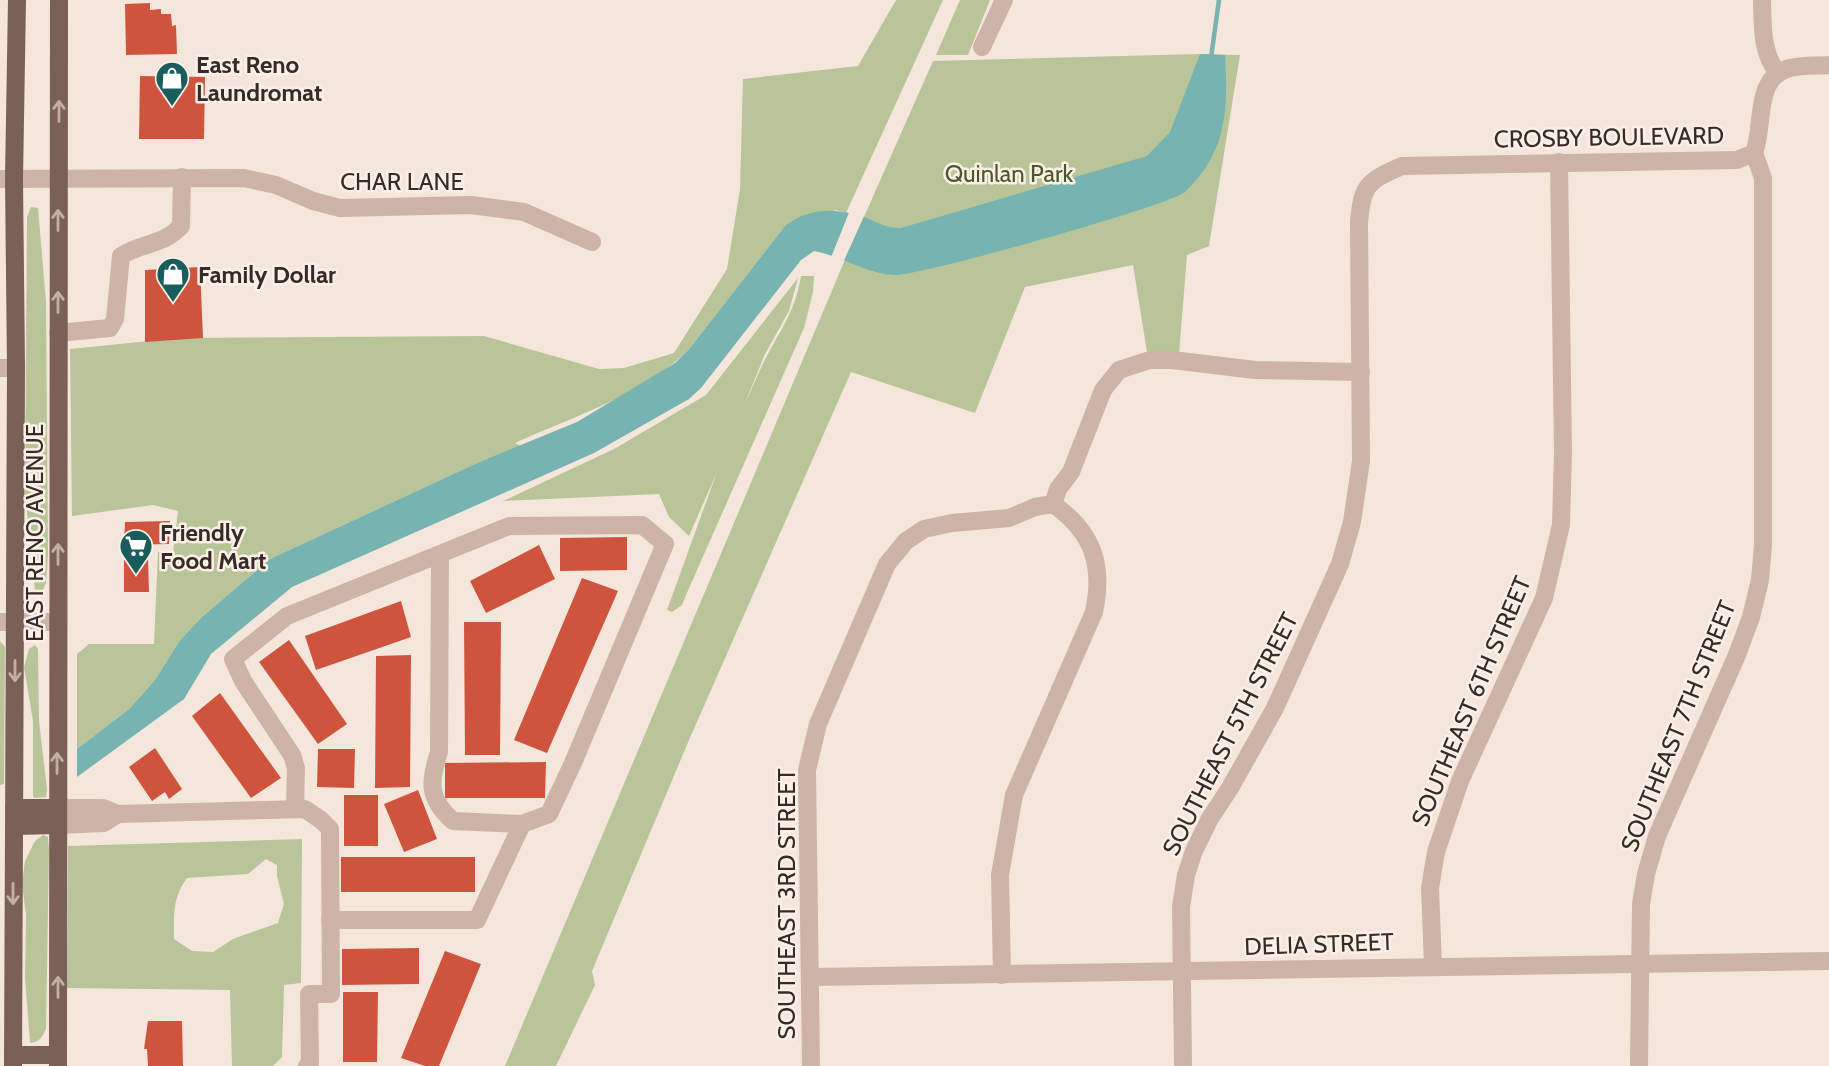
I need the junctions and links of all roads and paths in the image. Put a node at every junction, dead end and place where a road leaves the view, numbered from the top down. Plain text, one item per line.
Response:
1 (17, 0) edge
2 (59, 0) edge
3 (1004, 0) edge
4 (1762, 0) edge
5 (982, 47) dead end
6 (1829, 65) edge
7 (1778, 74) junction
8 (1754, 153) junction
9 (1559, 162) junction
10 (182, 177) junction
11 (7, 179) edge
12 (58, 179) junction
13 (1370, 182) joint
14 (592, 242) dead end
15 (58, 333) junction
16 (8, 368) edge
17 (1361, 372) junction
18 (1053, 504) junction
19 (440, 554) junction
20 (8, 622) edge
21 (58, 622) junction
22 (14, 808) junction
23 (295, 809) junction
24 (58, 816) junction
25 (522, 824) junction
26 (14, 826) junction
27 (330, 920) junction
28 (1829, 961) edge
29 (1639, 964) junction
30 (1433, 965) junction
31 (1183, 972) junction
32 (1002, 975) junction
33 (810, 977) junction
34 (9, 1059) edge
35 (58, 1060) edge
36 (307, 1066) edge
37 (811, 1066) edge
38 (1183, 1066) edge
39 (1639, 1066) edge

1 - 11 main road, EAST RENO AVENUE
12 -> 2 main road, EAST RENO AVENUE
3 - 5 street
4 - 7 street
6 - 7 street
7 - 8 street, CROSBY BOULEVARD
8 - 9 street, CROSBY BOULEVARD
8 - 29 street, SOUTHEAST 7TH STREET
9 - 13 street, CROSBY BOULEVARD
9 - 30 street, SOUTHEAST 6TH STREET
10 - 12 street, CHAR LANE
10 - 14 street, CHAR LANE
10 - 15 street
11 - 12 street, CHAR LANE
11 - 16 main road, EAST RENO AVENUE
15 -> 12 main road, EAST RENO AVENUE
13 - 17 street, SOUTHEAST 5TH STREET
21 -> 15 main road, EAST RENO AVENUE
16 - 20 main road, EAST RENO AVENUE
17 - 18 street
17 - 31 street, SOUTHEAST 5TH STREET
18 - 32 street
18 - 33 street, SOUTHEAST 3RD STREET
19 - 23 street
19 - 25 street
19 - 25 street
20 - 21 street
20 -> 22 main road, EAST RENO AVENUE
24 -> 21 main road, EAST RENO AVENUE
22 - 24 main road
22 - 26 main road, EAST RENO AVENUE
23 - 24 street
23 - 27 street
24 - 26 main road
35 -> 24 main road, EAST RENO AVENUE
25 - 27 street
26 -> 34 main road, EAST RENO AVENUE
27 - 36 street
28 - 29 street, DELIA STREET
29 - 30 street, DELIA STREET
29 - 39 street, SOUTHEAST 7TH STREET
30 - 31 street, DELIA STREET
31 - 32 street, DELIA STREET
31 - 38 street, SOUTHEAST 5TH STREET
32 - 33 street, DELIA STREET
33 - 37 street, SOUTHEAST 3RD STREET
34 - 35 main road

